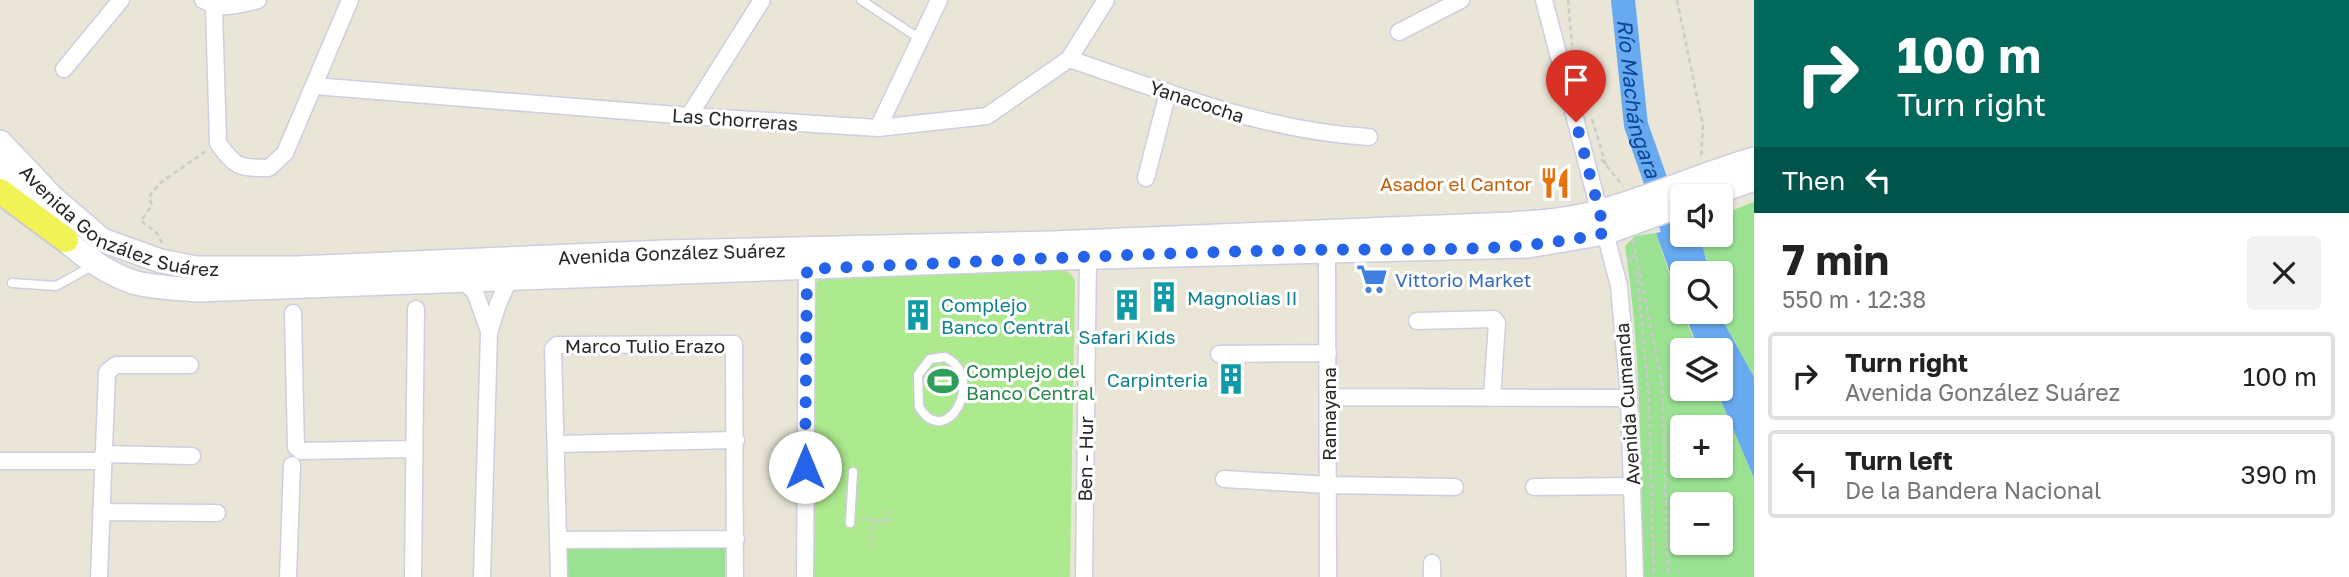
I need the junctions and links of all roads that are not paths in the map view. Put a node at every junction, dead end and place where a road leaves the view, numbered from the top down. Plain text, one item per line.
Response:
1 (121, 0) edge
2 (258, 0) edge
3 (350, 0) edge
4 (762, 0) edge
5 (861, 0) edge
6 (939, 0) edge
7 (1107, 0) edge
8 (1461, 0) edge
9 (1544, 0) edge
10 (209, 3) edge
11 (1399, 32) dead end
12 (920, 39) junction
13 (1069, 59) junction
14 (64, 69) dead end
15 (314, 86) junction
16 (1168, 92) junction
17 (689, 116) junction
18 (878, 128) junction
19 (1369, 137) dead end
20 (0, 142) edge
21 (1754, 159) edge
22 (0, 171) edge
23 (1146, 178) dead end
24 (1754, 179) edge
25 (1706, 184) edge
26 (1717, 184) edge
27 (0, 191) edge
28 (1670, 198) edge
29 (1670, 207) edge
30 (1628, 213) junction
31 (1602, 222) junction
32 (66, 240) junction
33 (1327, 250) junction
34 (1088, 257) junction
35 (97, 263) junction
36 (807, 269) junction
37 (510, 277) junction
38 (461, 279) junction
39 (12, 282) dead end
40 (416, 309) dead end
41 (293, 313) dead end
42 (1417, 321) dead end
43 (489, 333) junction
44 (1328, 353) junction
45 (1219, 354) dead end
46 (190, 365) dead end
47 (917, 393) joint
48 (1330, 397) junction
49 (1492, 397) junction
50 (1629, 398) junction
51 (736, 440) junction
52 (557, 444) junction
53 (413, 449) junction
54 (192, 456) dead end
55 (103, 458) junction
56 (0, 461) edge
57 (292, 465) dead end
58 (853, 472) dead end
59 (1224, 478) dead end
60 (1329, 485) junction
61 (1633, 486) junction
62 (1455, 487) dead end
63 (1534, 487) dead end
64 (101, 512) junction
65 (217, 513) dead end
66 (854, 521) road end
67 (736, 539) junction
68 (560, 540) junction
69 (99, 577) edge
70 (288, 577) edge
71 (413, 577) edge
72 (482, 577) edge
73 (559, 577) edge
74 (735, 577) edge
75 (805, 577) edge
76 (1084, 577) edge
77 (1328, 577) edge
78 (1635, 577) edge

1 - 14 street
2 - 10 street
3 - 15 street
4 - 17 street
5 - 12 lane
6 - 12 street
7 - 13 street, Las Chorreras
8 - 11 street
9 - 31 street, Avenida Cumanda
10 - 15 street
12 - 18 street
13 - 16 street, Yanacocha
13 - 18 street, Las Chorreras
15 - 17 street, Las Chorreras
16 - 19 street, Yanacocha
16 - 23 street
17 - 18 street, Las Chorreras
20 - 31 main road, Avenida González Suárez
21 - 25 main road, Avenida González Suárez
22 - 32 main road, Avenida González Suárez
24 - 26 main road, Avenida González Suárez
27 - 32 main road
28 - 30 main road, Avenida González Suárez
29 - 30 main road, Avenida González Suárez
30 - 31 main road, Avenida González Suárez
31 - 33 main road, Avenida González Suárez
31 - 50 street, Avenida Cumanda
32 - 35 main road, Avenida González Suárez
33 - 34 main road, Avenida González Suárez
33 - 44 street, Ramayana
34 - 36 main road, Avenida González Suárez
34 - 76 street, Ben - Hur
35 - 38 main road, Avenida González Suárez
35 - 39 lane
36 - 37 main road, Avenida González Suárez
36 - 75 street
37 - 38 main road, Avenida González Suárez
37 - 43 street
38 - 43 street
40 - 53 street
41 - 53 street
42 - 49 street
43 - 72 street
44 - 45 street
44 - 48 street, Ramayana
46 - 55 street
47 - 47 lane
48 - 49 street
48 - 60 street, Ramayana
49 - 50 street
50 - 61 street, Avenida Cumanda
51 - 52 street
51 - 52 street, Marco Tulio Erazo
51 - 67 street, Marco Tulio Erazo
52 - 68 street, Marco Tulio Erazo
53 - 71 street
54 - 55 street
55 - 56 street
55 - 64 street
57 - 70 street
58 - 66 lane
59 - 60 street
60 - 62 street
60 - 77 street, Ramayana
61 - 63 street
61 - 78 street, Avenida Cumanda
64 - 65 street
64 - 69 street
67 - 68 street
67 - 74 street, Marco Tulio Erazo
68 - 73 street, Marco Tulio Erazo

